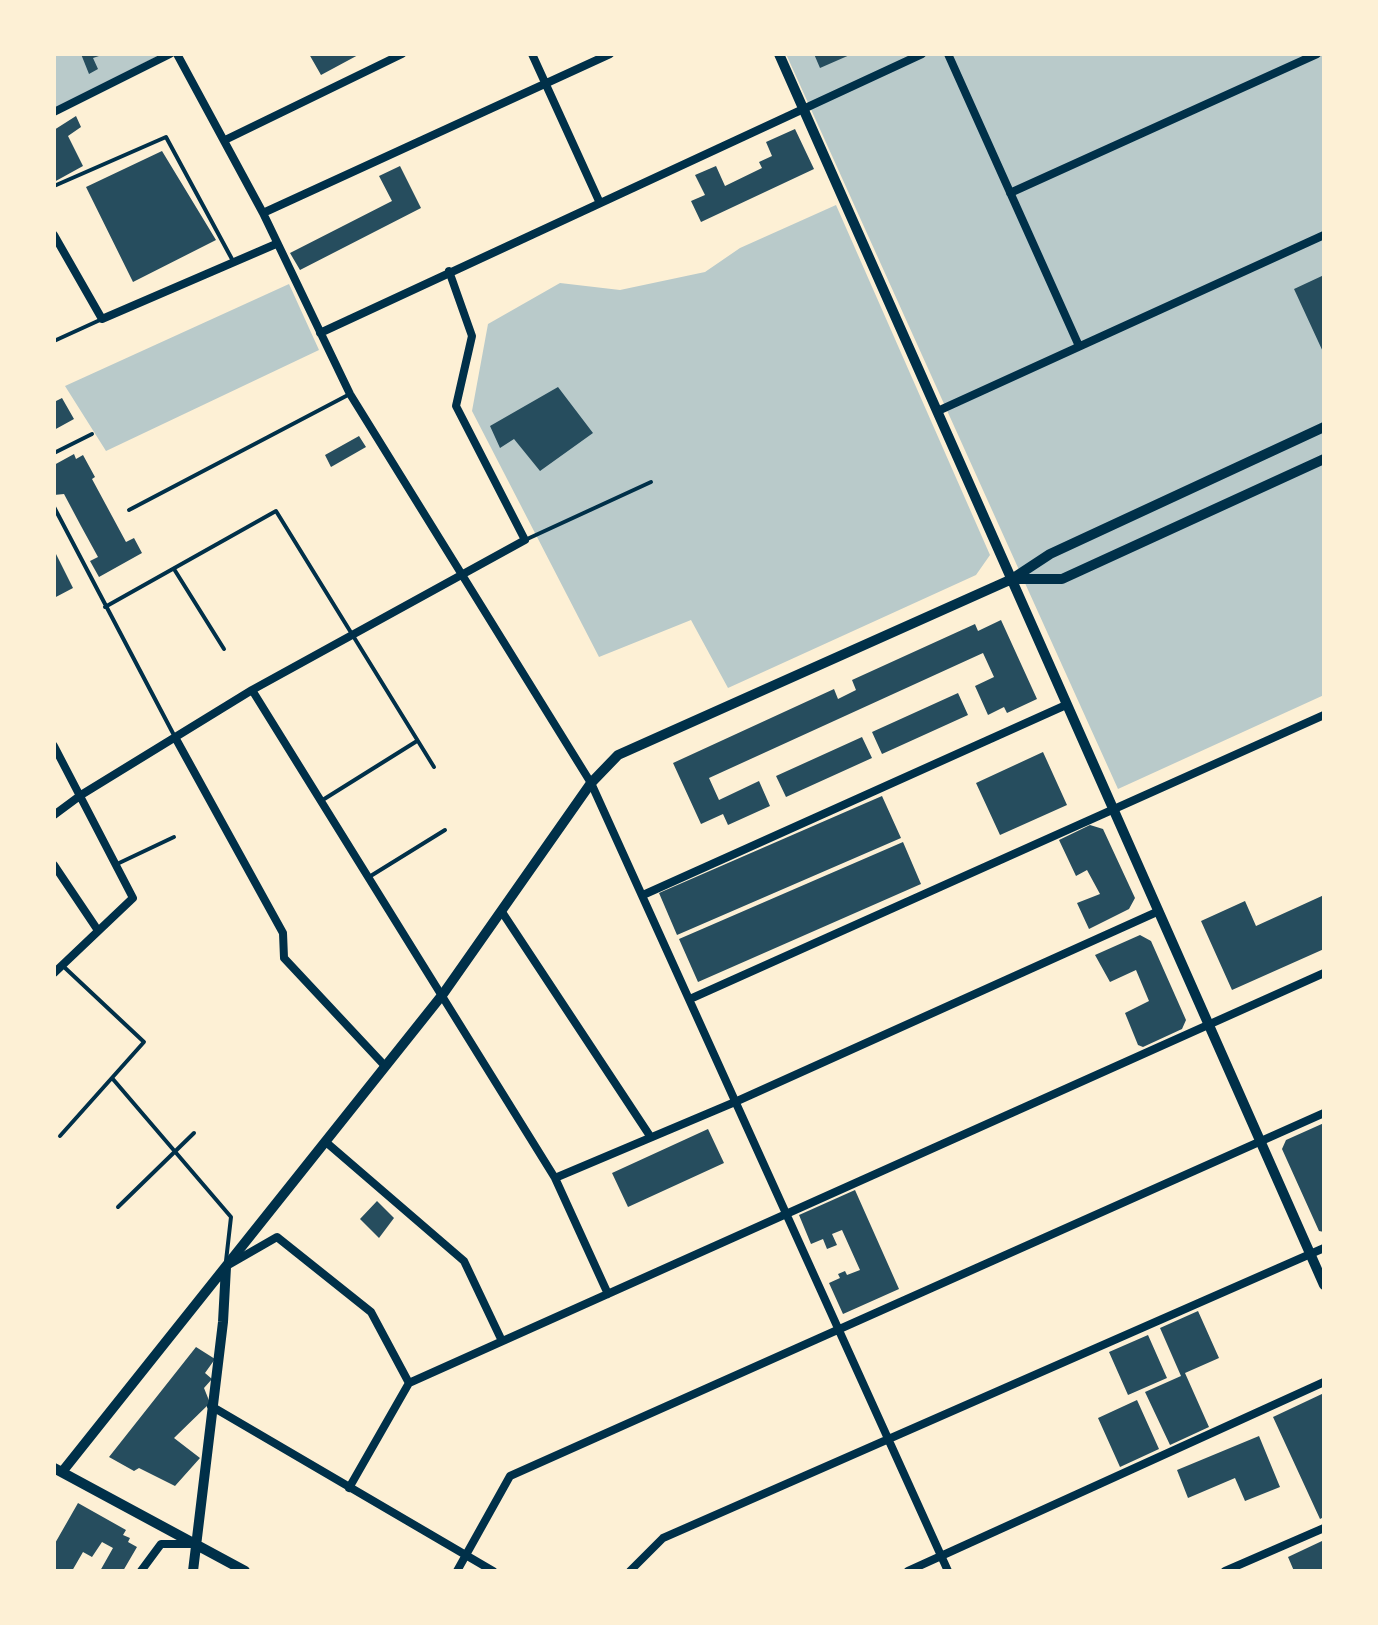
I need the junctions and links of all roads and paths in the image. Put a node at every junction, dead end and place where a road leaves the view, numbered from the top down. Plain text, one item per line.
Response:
1 (170, 54) edge
2 (177, 54) edge
3 (402, 54) edge
4 (532, 54) edge
5 (610, 54) edge
6 (779, 54) edge
7 (922, 54) edge
8 (948, 54) edge
9 (1317, 54) edge
10 (544, 82) junction
11 (804, 109) junction
12 (54, 112) edge
13 (225, 140) junction
14 (54, 186) edge
15 (1010, 193) junction
16 (599, 201) junction
17 (263, 213) junction
18 (54, 235) edge
19 (1324, 235) edge
20 (276, 244) junction
21 (234, 263) junction
22 (449, 271) junction
23 (102, 319) junction
24 (320, 333) junction
25 (54, 341) edge
26 (1079, 346) junction
27 (350, 394) junction
28 (940, 410) junction
29 (1324, 427) edge
30 (92, 434) dead end
31 (54, 453) edge
32 (1324, 459) edge
33 (651, 482) dead end
34 (54, 507) edge
35 (129, 510) dead end
36 (525, 540) junction
37 (174, 569) junction
38 (462, 573) junction
39 (1012, 579) junction
40 (105, 607) junction
41 (353, 633) junction
42 (224, 649) dead end
43 (252, 690) junction
44 (1066, 705) junction
45 (1324, 715) edge
46 (176, 739) junction
47 (417, 741) junction
48 (54, 746) edge
49 (434, 767) dead end
50 (591, 783) junction
51 (81, 795) junction
52 (321, 801) junction
53 (1112, 809) junction
54 (54, 815) edge
55 (445, 830) dead end
56 (174, 837) dead end
57 (54, 865) edge
58 (114, 865) junction
59 (369, 877) junction
60 (643, 895) junction
61 (1159, 911) junction
62 (502, 912) junction
63 (97, 929) junction
64 (61, 965) junction
65 (54, 973) edge
66 (1324, 973) edge
67 (443, 994) junction
68 (690, 999) junction
69 (1210, 1026) junction
70 (385, 1066) junction
71 (112, 1078) junction
72 (735, 1102) junction
73 (1324, 1113) edge
74 (194, 1133) dead end
75 (60, 1136) dead end
76 (650, 1136) junction
77 (1261, 1141) junction
78 (327, 1143) junction
79 (173, 1150) junction
80 (555, 1178) junction
81 (118, 1207) dead end
82 (787, 1213) junction
83 (1324, 1248) edge
84 (1310, 1254) junction
85 (226, 1267) junction
86 (1324, 1285) edge
87 (608, 1294) junction
88 (840, 1329) junction
89 (502, 1341) junction
90 (1324, 1382) edge
91 (409, 1383) junction
92 (211, 1406) junction
93 (889, 1436) junction
94 (57, 1474) edge
95 (349, 1488) junction
96 (1324, 1528) edge
97 (195, 1544) junction
98 (467, 1553) junction
99 (941, 1556) junction
100 (141, 1571) edge
101 (193, 1571) edge
102 (245, 1571) edge
103 (457, 1571) edge
104 (493, 1571) edge
105 (630, 1571) edge
106 (908, 1571) edge
107 (948, 1571) edge
108 (1225, 1571) edge

1 - 12 street
2 - 13 street
3 - 13 street
4 - 10 street
5 - 10 street
6 - 11 street
7 - 11 street
8 - 15 street
9 - 15 street
10 - 16 street
10 - 17 street
11 - 16 street
11 - 28 street
13 - 17 street
14 - 21 lane
15 - 26 street
16 - 22 street
17 - 20 street
18 - 23 street
19 - 26 street
20 - 21 street
20 - 24 street
21 - 23 street
22 - 24 street
22 - 36 street
23 - 25 lane
24 - 27 street
26 - 28 street
27 - 35 lane
27 - 38 street
28 - 39 street
29 - 39 street
30 - 31 lane
32 - 39 street
33 - 36 lane
34 - 40 lane
36 - 38 street
37 - 40 lane
37 - 41 lane
37 - 42 lane
38 - 41 street
38 - 50 street
39 - 44 street
39 - 50 street
40 - 46 lane
41 - 43 street
41 - 47 lane
43 - 46 street
43 - 52 street
44 - 53 street
44 - 60 street
45 - 53 street
46 - 51 street
46 - 70 street
47 - 49 lane
47 - 52 lane
48 - 51 street
50 - 60 street
50 - 62 street
51 - 54 street
51 - 58 street
52 - 59 street
53 - 61 street
53 - 68 street
55 - 59 lane
56 - 58 lane
57 - 63 street
58 - 63 street
59 - 67 street
60 - 68 street
61 - 69 street
61 - 72 street
62 - 67 street
62 - 76 street
63 - 64 street
64 - 65 street
64 - 71 lane
66 - 69 street
67 - 70 street
67 - 80 street
68 - 72 street
69 - 77 street
69 - 82 street
70 - 78 street
71 - 75 lane
71 - 79 lane
72 - 76 street
72 - 82 street
73 - 77 street
74 - 79 lane
76 - 80 street
77 - 84 street
77 - 88 street
78 - 85 street
78 - 89 street
79 - 81 lane
79 - 85 lane
80 - 87 street
82 - 87 street
82 - 88 street
83 - 84 street
84 - 86 street
84 - 93 street
85 - 91 street
85 - 92 street
85 - 94 street
87 - 89 street
88 - 93 street
88 - 98 street
89 - 91 street
90 - 99 street
91 - 95 street
92 - 95 street
92 - 97 street
93 - 99 street
93 - 105 street
94 - 97 street
95 - 98 street
96 - 108 street
97 - 100 street
97 - 101 street
97 - 102 street
98 - 103 street
98 - 104 street
99 - 106 street
99 - 107 street

